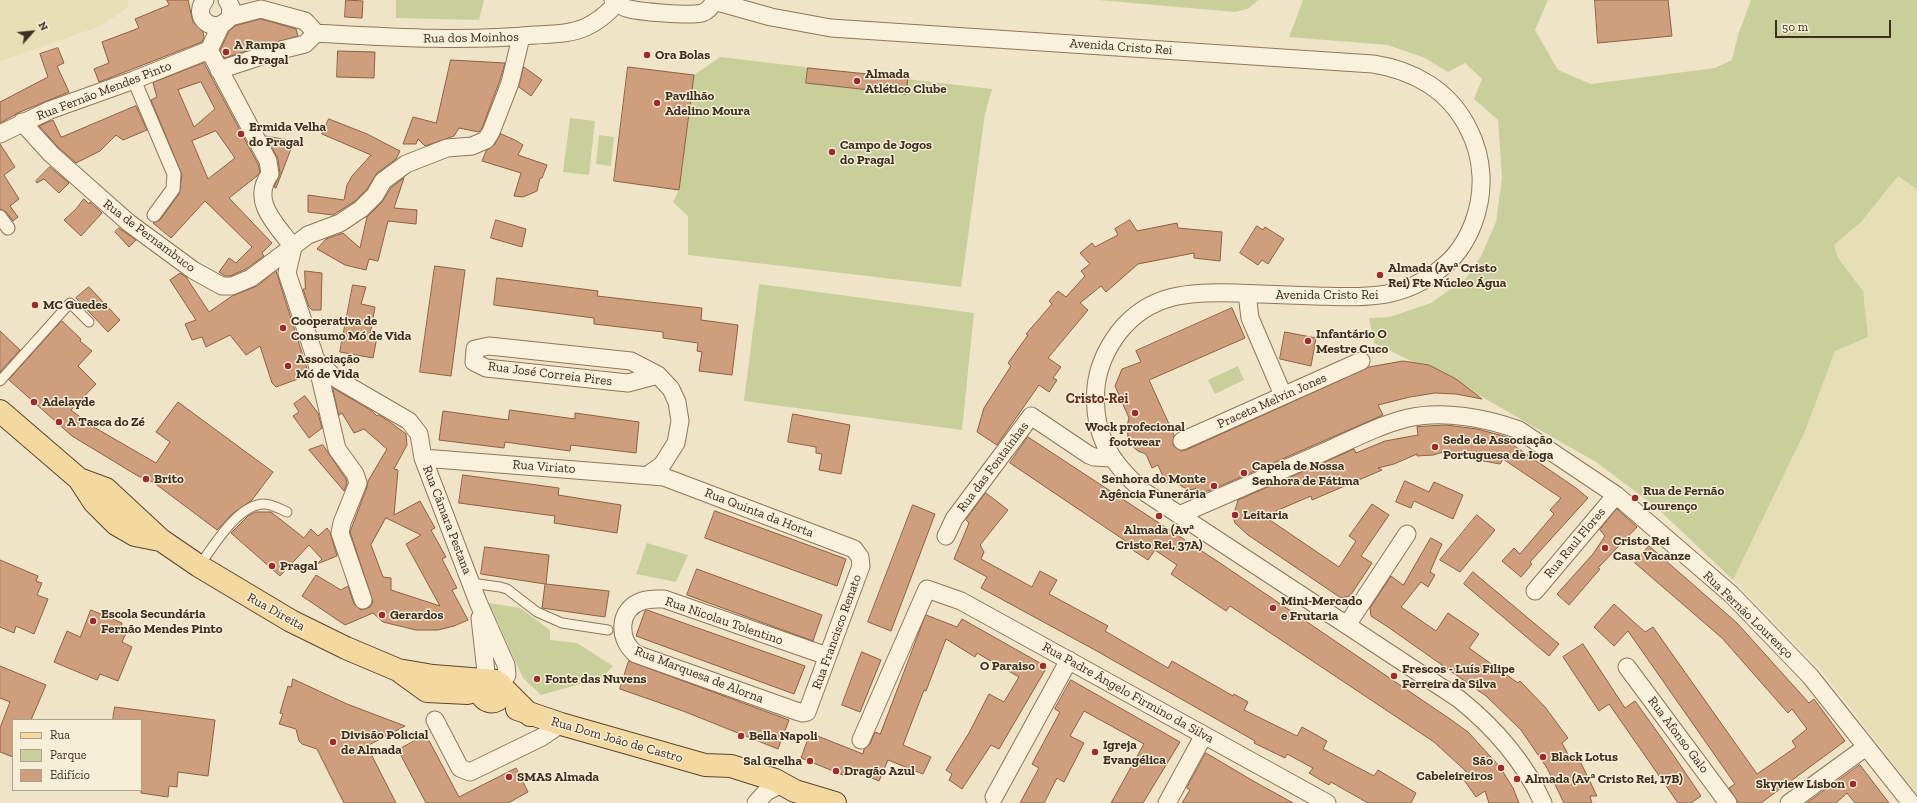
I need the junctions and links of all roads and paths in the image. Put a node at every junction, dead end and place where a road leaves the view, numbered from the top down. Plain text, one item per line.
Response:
1 (227, 0) edge
2 (615, 1) edge
3 (715, 1) edge
4 (201, 2) edge
5 (744, 4) edge
6 (225, 21) junction
7 (316, 33) junction
8 (521, 37) junction
9 (209, 50) junction
10 (219, 70) junction
11 (134, 80) junction
12 (22, 122) junction
13 (0, 134) edge
14 (154, 215) dead end
15 (0, 217) edge
16 (8, 228) dead end
17 (293, 247) junction
18 (1247, 294) junction
19 (89, 322) dead end
20 (316, 360) junction
21 (1362, 361) dead end
22 (658, 375) junction
23 (0, 380) edge
24 (1283, 395) junction
25 (0, 411) edge
26 (1182, 441) dead end
27 (423, 458) junction
28 (1111, 458) junction
29 (656, 476) junction
30 (1616, 495) junction
31 (287, 512) dead end
32 (1179, 515) junction
33 (1407, 534) dead end
34 (946, 536) dead end
35 (854, 549) joint
36 (199, 566) junction
37 (471, 583) junction
38 (1535, 591) dead end
39 (363, 600) dead end
40 (625, 615) joint
41 (1347, 625) junction
42 (608, 630) dead end
43 (826, 656) junction
44 (1069, 660) junction
45 (1627, 666) dead end
46 (492, 690) junction
47 (803, 713) joint
48 (435, 720) dead end
49 (561, 724) junction
50 (1204, 735) junction
51 (861, 740) dead end
52 (1866, 747) junction
53 (775, 792) edge
54 (994, 797) dead end
55 (824, 802) edge
56 (1167, 803) edge
57 (1327, 803) edge
58 (1543, 803) edge
59 (1728, 803) edge
60 (1789, 803) edge
61 (1911, 803) edge

1 - 6 street
2 - 3 street, Avenida Cristo Rei
2 - 8 street, Rua dos Moinhos
3 - 5 street, Avenida Cristo Rei
4 - 6 street
5 - 18 street, Avenida Cristo Rei
6 - 7 street
6 - 9 street
7 - 8 street, Rua dos Moinhos
7 - 10 street
8 - 17 street, Rua de Pernambuco
9 - 10 street
9 - 11 street, Rua Fernão Mendes Pinto
10 - 17 street
11 - 12 street, Rua Fernão Mendes Pinto
11 - 14 street
12 - 13 street, Rua Fernão Mendes Pinto
12 - 17 street, Rua de Pernambuco
15 - 16 street
17 - 20 street
18 - 24 street
18 - 28 street, Avenida Cristo Rei
19 - 23 lane
20 - 27 street, Rua Câmara Pestana
20 - 39 street
21 - 24 street, Praceta Melvin Jones
22 - 22 street, Rua José Correia Pires
22 - 29 street, Rua José Correia Pires
24 - 26 street, Praceta Melvin Jones
25 - 36 main road, Rua Direita
27 - 29 street, Rua Viriato
27 - 37 street, Rua Câmara Pestana
28 - 32 street, Avenida Cristo Rei
28 - 34 street, Rua das Fontaínhas
29 - 35 street, Rua Quinta da Horta
30 - 32 street, Rua Fernão Lourenço
30 - 38 street, Rua Raul Flores
30 - 52 street, Rua Fernão Lourenço
31 - 36 lane
32 - 41 street, Avenida Cristo Rei
33 - 41 street
35 - 43 street, Rua Francisco Renato
36 - 46 main road, Rua Direita
37 - 42 lane, Rua Câmara Pestana
37 - 46 street, Rua Câmara Pestana
40 - 43 street, Rua Nicolau Tolentino
40 - 47 street, Rua Marquesa de Alorna
41 - 58 street, Avenida Cristo Rei
43 - 47 street, Rua Francisco Renato
44 - 50 street, Rua Padre Ângelo Firmino da Silva
44 - 51 street, Rua Padre Ângelo Firmino da Silva
44 - 54 street
45 - 59 street, Rua Afonso Galo
46 - 49 main road, Rua Dom João de Castro
48 - 49 street
49 - 53 main road, Rua Dom João de Castro
50 - 56 street
50 - 57 street, Rua Padre Ângelo Firmino da Silva
52 - 60 street
52 - 61 street, Rua Fernão Lourenço
53 - 55 main road, Rua Dom João de Castro

